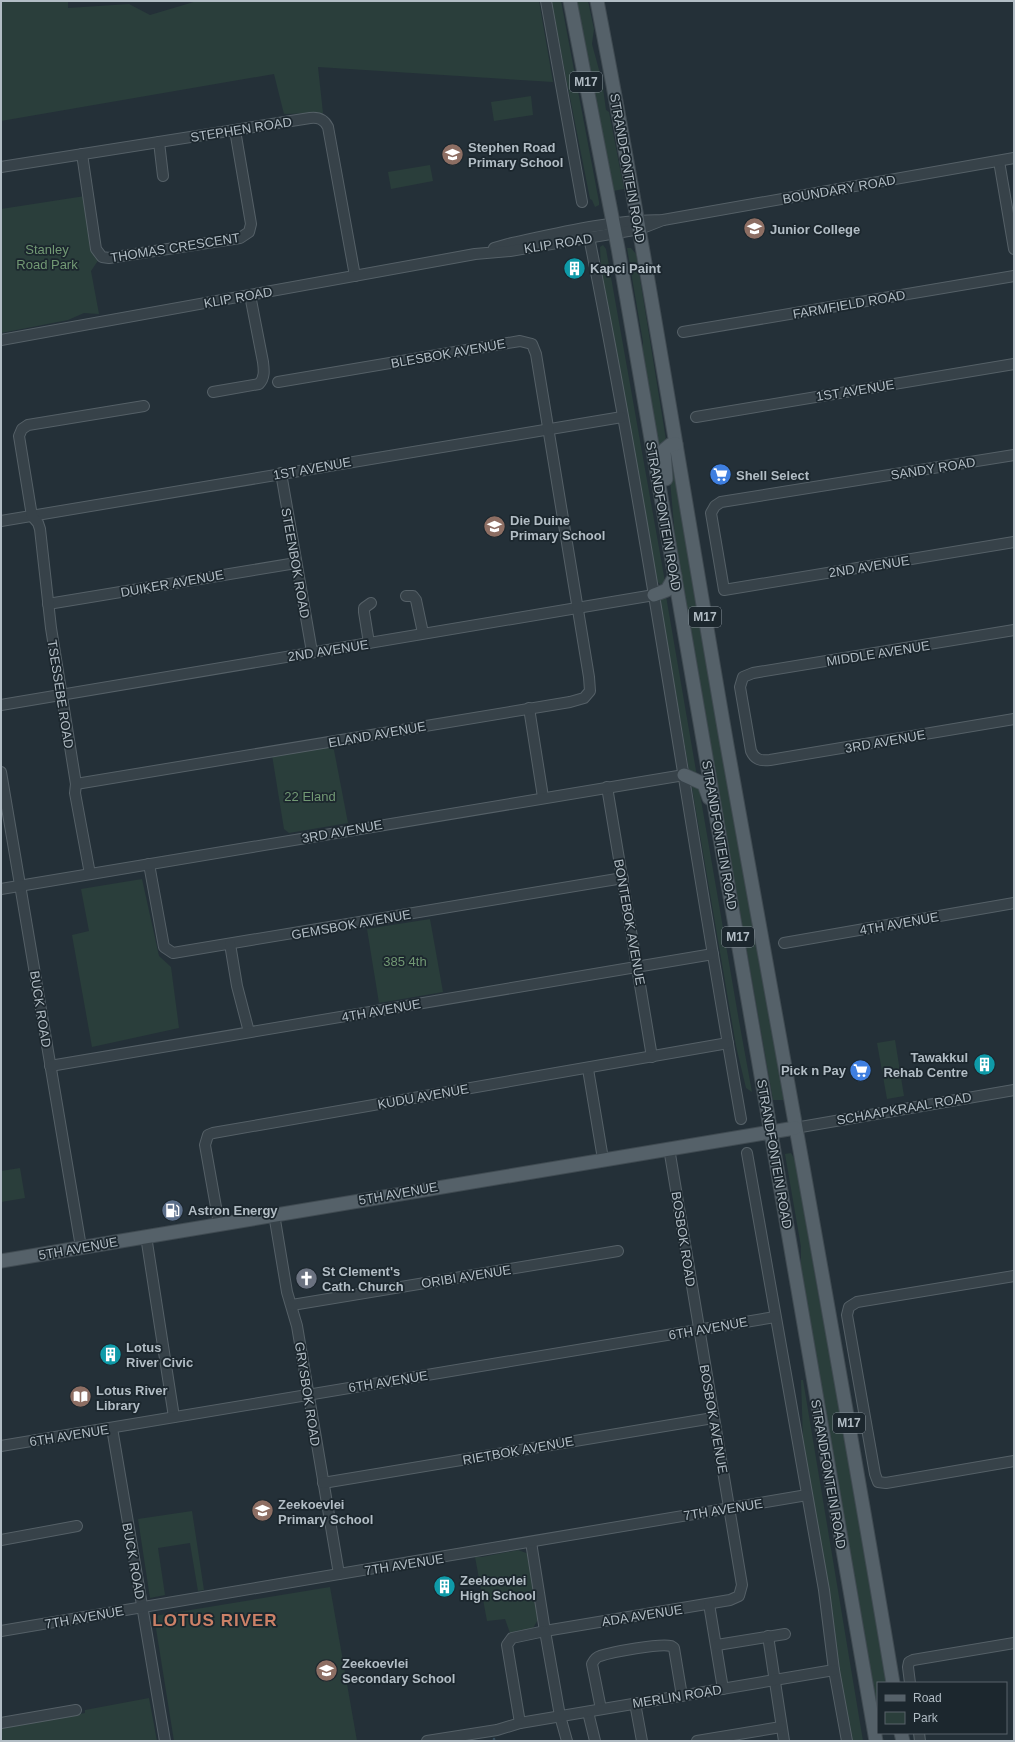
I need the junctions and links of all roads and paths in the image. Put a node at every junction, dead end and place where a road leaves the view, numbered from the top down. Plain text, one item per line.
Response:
1 (546, 1) edge
2 (570, 1) edge
3 (597, 1) edge
4 (235, 130) junction
5 (159, 142) junction
6 (82, 154) junction
7 (1014, 158) edge
8 (999, 161) junction
9 (1, 167) edge
10 (163, 176) dead end
11 (582, 202) dead end
12 (639, 224) junction
13 (614, 229) junction
14 (589, 237) junction
15 (556, 238) junction
16 (1014, 249) edge
17 (355, 276) junction
18 (1014, 276) edge
19 (250, 295) junction
20 (683, 332) dead end
21 (1, 340) edge
22 (1014, 364) edge
23 (278, 382) dead end
24 (212, 392) dead end
25 (144, 406) dead end
26 (622, 417) junction
27 (696, 417) dead end
28 (548, 428) junction
29 (676, 444) junction
30 (1014, 455) edge
31 (281, 474) junction
32 (32, 516) junction
33 (1, 521) edge
34 (1014, 542) edge
35 (673, 562) junction
36 (296, 563) junction
37 (675, 576) junction
38 (724, 590) joint
39 (654, 595) junction
40 (406, 596) dead end
41 (371, 603) dead end
42 (48, 604) junction
43 (578, 607) junction
44 (1014, 630) edge
45 (423, 634) junction
46 (369, 644) junction
47 (312, 652) junction
48 (62, 695) junction
49 (1, 705) edge
50 (529, 708) junction
51 (1014, 719) edge
52 (756, 758) joint
53 (1, 772) edge
54 (684, 775) junction
55 (76, 784) junction
56 (607, 787) junction
57 (543, 798) junction
58 (716, 812) junction
59 (149, 864) junction
60 (90, 874) junction
61 (623, 878) junction
62 (20, 886) junction
63 (1, 889) edge
64 (1014, 903) edge
65 (784, 943) dead end
66 (230, 944) junction
67 (713, 954) junction
68 (638, 966) junction
69 (249, 1032) junction
70 (728, 1044) junction
71 (652, 1057) junction
72 (50, 1066) junction
73 (588, 1069) junction
74 (1014, 1090) edge
75 (741, 1119) dead end
76 (795, 1128) junction
77 (771, 1132) junction
78 (669, 1148) junction
79 (746, 1153) dead end
80 (603, 1159) junction
81 (274, 1214) junction
82 (219, 1224) junction
83 (146, 1236) junction
84 (81, 1247) junction
85 (618, 1251) dead end
86 (1, 1261) edge
87 (1014, 1276) edge
88 (292, 1305) junction
89 (775, 1317) junction
90 (698, 1330) junction
91 (308, 1394) junction
92 (174, 1417) junction
93 (713, 1418) junction
94 (112, 1428) junction
95 (1, 1446) edge
96 (1014, 1461) edge
97 (323, 1484) junction
98 (807, 1495) junction
99 (729, 1509) junction
100 (77, 1526) dead end
101 (1, 1540) edge
102 (530, 1542) junction
103 (339, 1574) junction
104 (709, 1604) junction
105 (142, 1607) junction
106 (1, 1631) edge
107 (545, 1631) junction
108 (785, 1634) dead end
109 (768, 1636) junction
110 (1014, 1644) edge
111 (717, 1645) junction
112 (834, 1670) junction
113 (774, 1680) junction
114 (893, 1682) edge
115 (910, 1682) edge
116 (724, 1689) junction
117 (682, 1696) junction
118 (635, 1703) junction
119 (601, 1709) junction
120 (76, 1710) dead end
121 (588, 1712) junction
122 (560, 1716) junction
123 (520, 1722) junction
124 (1, 1723) edge
125 (781, 1727) junction
126 (165, 1741) edge
127 (427, 1741) edge
128 (567, 1741) edge
129 (595, 1741) edge
130 (642, 1741) edge
131 (697, 1741) edge
132 (784, 1741) edge
133 (847, 1741) edge
134 (876, 1741) edge

1 - 11 street
2 - 13 main road, STRANDFONTEIN ROAD / M17
3 - 12 main road, STRANDFONTEIN ROAD / M17
4 - 5 street, STEPHEN ROAD
4 - 6 street, THOMAS CRESCENT
4 - 17 street, STEPHEN ROAD
5 - 6 street, STEPHEN ROAD
5 - 10 street
6 - 9 street, STEPHEN ROAD
7 - 8 street, BOUNDARY ROAD
8 - 12 street, BOUNDARY ROAD
8 - 16 street
12 - 13 street, KLIP ROAD
12 - 29 main road, STRANDFONTEIN ROAD / M17
13 - 14 street, KLIP ROAD
13 - 15 street, KLIP ROAD
13 - 35 main road, STRANDFONTEIN ROAD / M17
14 - 15 street, KLIP ROAD
14 - 26 street, STRANDFONTEIN ROAD
15 - 17 street, KLIP ROAD
17 - 19 street, KLIP ROAD
18 - 20 street, FARMFIELD ROAD
19 - 21 street, KLIP ROAD
19 - 24 street
22 - 27 street, 1ST AVENUE
23 - 28 street, BLESBOK AVENUE
25 - 32 street
26 - 28 street, 1ST AVENUE
26 - 39 street, STRANDFONTEIN ROAD
28 - 31 street, 1ST AVENUE
28 - 43 street
29 - 35 main road
29 - 76 main road, STRANDFONTEIN ROAD / M17
30 - 38 street, SANDY ROAD
31 - 32 street, 1ST AVENUE
31 - 36 street, STEENBOK ROAD
32 - 33 street, 1ST AVENUE
32 - 42 street, TSESSEBE ROAD
34 - 38 street, 2ND AVENUE
35 - 37 main road, STRANDFONTEIN ROAD / M17
36 - 42 street, DUIKER AVENUE
36 - 47 street, STEENBOK ROAD
37 - 39 main road
37 - 58 main road, STRANDFONTEIN ROAD / M17
39 - 43 street, 2ND AVENUE
39 - 54 street, STRANDFONTEIN ROAD
40 - 45 street
41 - 46 street
42 - 48 street, TSESSEBE ROAD
43 - 45 street, 2ND AVENUE
43 - 50 street, ELAND AVENUE
44 - 52 street, MIDDLE AVENUE
45 - 46 street, 2ND AVENUE
46 - 47 street, 2ND AVENUE
47 - 48 street, 2ND AVENUE
48 - 49 street, 2ND AVENUE
48 - 55 street, TSESSEBE ROAD
50 - 55 street, ELAND AVENUE
50 - 57 street
51 - 52 street, 3RD AVENUE
53 - 62 street, BUCK ROAD
54 - 56 street, 3RD AVENUE
54 - 58 main road
54 - 67 street, STRANDFONTEIN ROAD
55 - 60 street, TSESSEBE ROAD
56 - 57 street, 3RD AVENUE
56 - 61 street, BONTEBOK AVENUE
57 - 59 street, 3RD AVENUE
58 - 77 main road, STRANDFONTEIN ROAD / M17
59 - 60 street, 3RD AVENUE
59 - 66 street, GEMSBOK AVENUE
60 - 62 street, 3RD AVENUE
61 - 66 street, GEMSBOK AVENUE
61 - 68 street, BONTEBOK AVENUE
62 - 63 street, 3RD AVENUE
62 - 72 street, BUCK ROAD
64 - 65 street, 4TH AVENUE
66 - 69 street
67 - 68 street, 4TH AVENUE
67 - 70 street, STRANDFONTEIN ROAD
68 - 69 street, 4TH AVENUE
68 - 71 street, BONTEBOK AVENUE
69 - 72 street, 4TH AVENUE
70 - 71 street, KUDU AVENUE
70 - 75 street, STRANDFONTEIN ROAD
71 - 73 street, KUDU AVENUE
72 - 84 street, BUCK ROAD
73 - 80 street
73 - 82 street, KUDU AVENUE
74 - 76 street, SCHAAPKRAAL ROAD
76 - 77 main road, 5TH AVENUE
76 - 114 main road, STRANDFONTEIN ROAD / M17
77 - 78 main road, 5TH AVENUE
77 - 134 main road, STRANDFONTEIN ROAD / M17
78 - 80 main road, 5TH AVENUE
78 - 90 street, BOSBOK ROAD
79 - 89 street, STRANDFONTEIN ROAD
80 - 81 main road, 5TH AVENUE
81 - 82 main road, 5TH AVENUE
81 - 88 street, GRYSBOK ROAD
82 - 83 main road, 5TH AVENUE
83 - 84 main road, 5TH AVENUE
83 - 92 street
84 - 86 main road, 5TH AVENUE
85 - 88 street, ORIBI AVENUE
87 - 96 street
88 - 91 street, GRYSBOK ROAD
89 - 90 street, 6TH AVENUE
89 - 98 street, STRANDFONTEIN ROAD
90 - 91 street, 6TH AVENUE
90 - 93 street, BOSBOK AVENUE
91 - 92 street, 6TH AVENUE
91 - 97 street, GRYSBOK ROAD
92 - 94 street, 6TH AVENUE
93 - 97 street, RIETBOK AVENUE
93 - 99 street, BOSBOK AVENUE
94 - 95 street, 6TH AVENUE
94 - 105 street, BUCK ROAD
97 - 103 street, GRYSBOK ROAD
98 - 99 street, 7TH AVENUE
98 - 112 street, STRANDFONTEIN ROAD
99 - 102 street, 7TH AVENUE
99 - 104 street, ADA AVENUE
100 - 101 street
102 - 103 street, 7TH AVENUE
102 - 107 street
103 - 105 street, 7TH AVENUE
104 - 107 street, ADA AVENUE
104 - 111 street
105 - 106 street, 7TH AVENUE
105 - 126 street, BUCK ROAD
107 - 122 street
107 - 123 street, ADA AVENUE
108 - 109 street
109 - 111 street
109 - 113 street
110 - 115 street
111 - 116 street
112 - 113 street, MERLIN ROAD
112 - 133 street, STRANDFONTEIN ROAD
113 - 116 street, MERLIN ROAD
113 - 125 street
116 - 117 street, MERLIN ROAD
117 - 118 street, MERLIN ROAD
117 - 119 street
118 - 119 street, MERLIN ROAD
118 - 130 street
119 - 121 street, MERLIN ROAD
120 - 124 street
121 - 122 street, MERLIN ROAD
121 - 129 street
122 - 123 street, MERLIN ROAD
122 - 128 street
123 - 127 street, MERLIN ROAD
125 - 131 street
125 - 132 street

